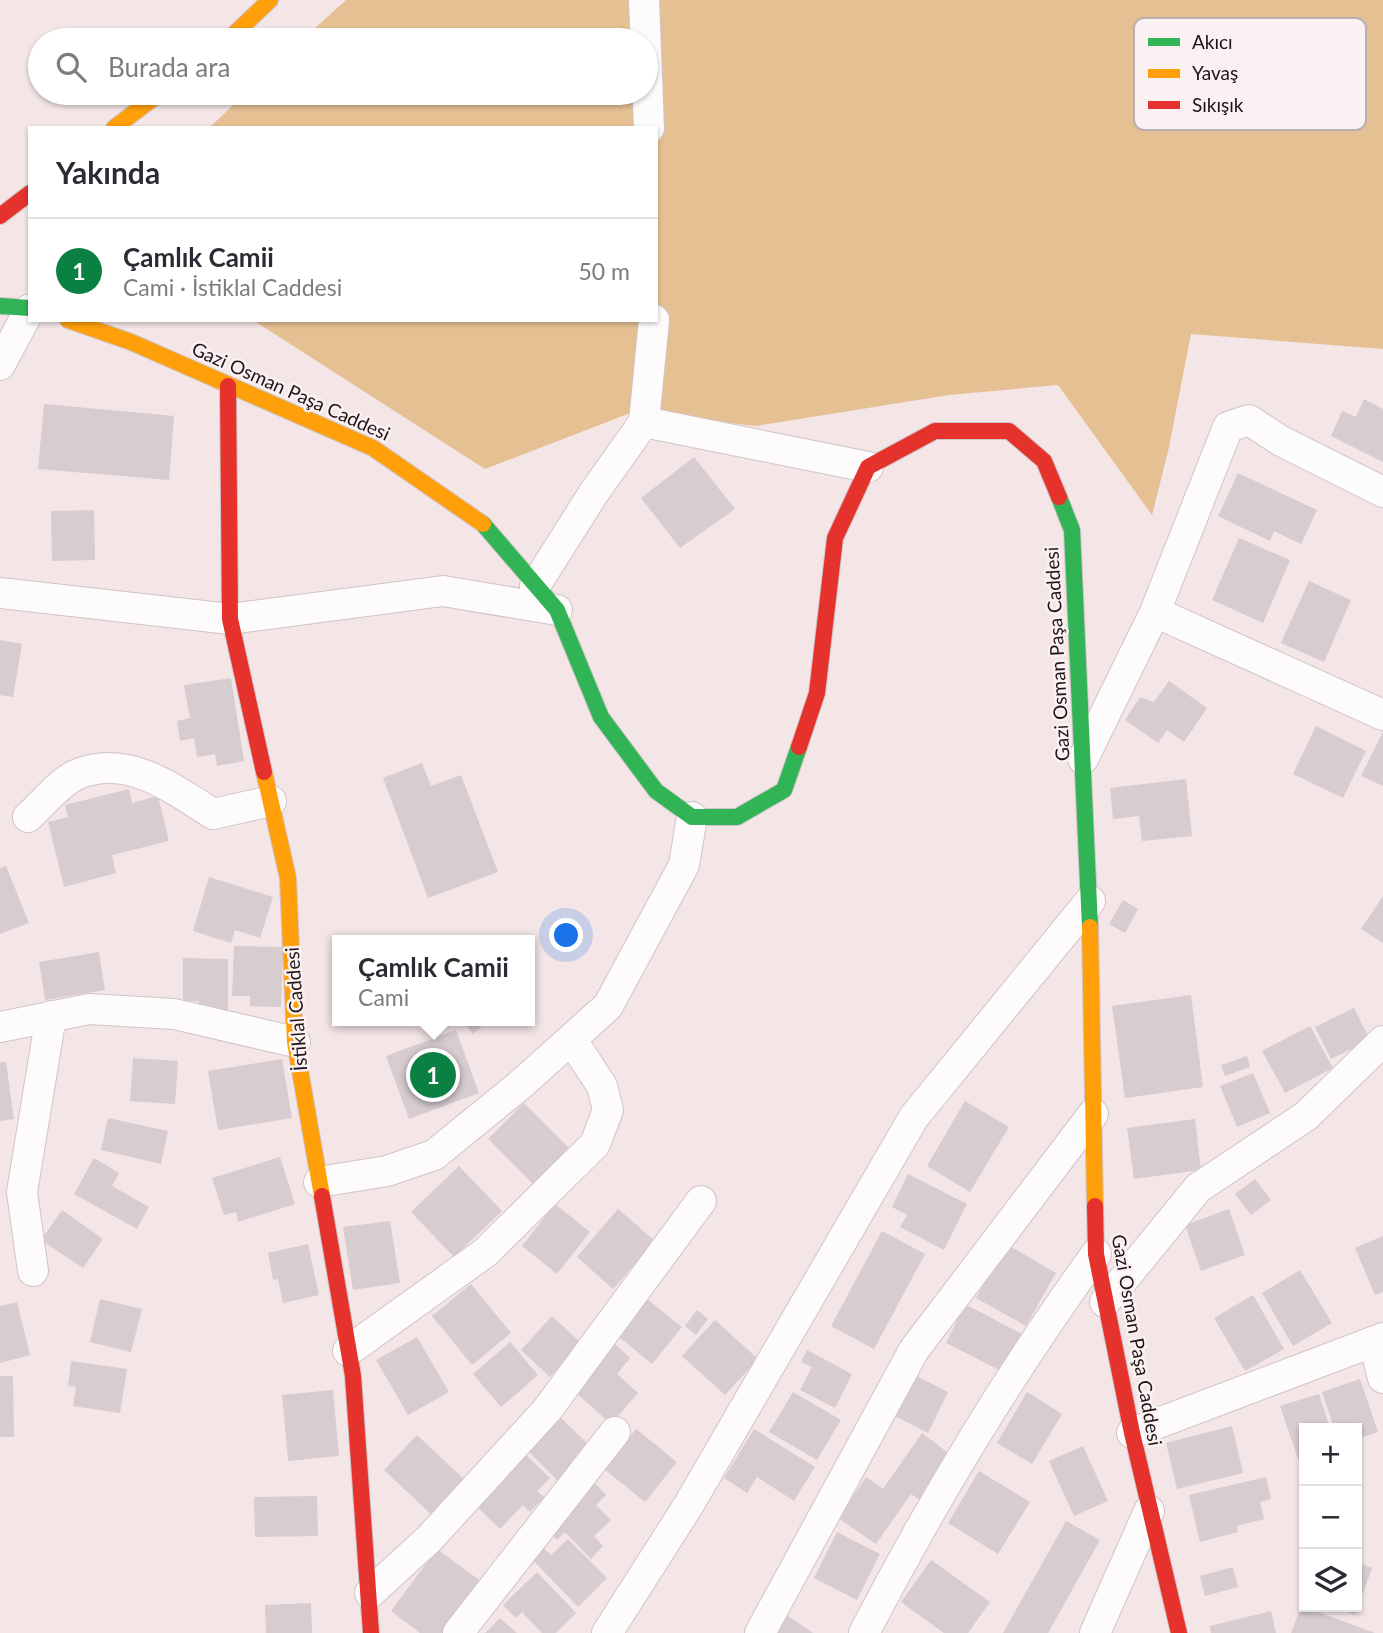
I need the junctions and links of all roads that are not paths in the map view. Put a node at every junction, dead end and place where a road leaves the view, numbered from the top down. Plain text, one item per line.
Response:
1 (270, 0) edge
2 (644, 0) edge
3 (241, 28) edge
4 (645, 28) edge
5 (144, 105) edge
6 (648, 105) edge
7 (117, 126) edge
8 (649, 126) edge
9 (28, 195) edge
10 (0, 216) edge
11 (0, 306) edge
12 (28, 308) edge
13 (28, 312) edge
14 (74, 322) edge
15 (654, 322) edge
16 (0, 365) edge
17 (228, 386) junction
18 (644, 422) junction
19 (868, 467) junction
20 (1383, 492) edge
21 (535, 586) junction
22 (0, 593) edge
23 (557, 610) junction
24 (1155, 612) junction
25 (230, 619) junction
26 (1383, 715) edge
27 (1083, 759) junction
28 (271, 802) junction
29 (28, 817) dead end
30 (692, 817) junction
31 (1090, 901) junction
32 (51, 1016) junction
33 (0, 1027) edge
34 (571, 1039) junction
35 (1383, 1041) edge
36 (295, 1042) junction
37 (1093, 1114) junction
38 (319, 1182) junction
39 (701, 1201) dead end
40 (1096, 1254) junction
41 (33, 1271) dead end
42 (1105, 1302) junction
43 (1379, 1340) edge
44 (348, 1351) junction
45 (1383, 1378) edge
46 (615, 1432) dead end
47 (1132, 1433) junction
48 (1149, 1511) junction
49 (370, 1593) junction
50 (371, 1633) edge
51 (458, 1633) edge
52 (607, 1633) edge
53 (760, 1633) edge
54 (864, 1633) edge
55 (1095, 1633) edge
56 (1179, 1633) edge

1 - 3 street
2 - 4 street
5 - 7 street
6 - 8 street
9 - 10 street
11 - 12 street
13 - 16 street
14 - 17 street, Gazi Osman Paşa Caddesi
15 - 18 street
17 - 21 street, Gazi Osman Paşa Caddesi
17 - 25 street, İstiklal Caddesi
18 - 19 street
18 - 21 street
19 - 27 street, Gazi Osman Paşa Caddesi
19 - 30 street
20 - 24 street
21 - 23 street, Gazi Osman Paşa Caddesi
22 - 25 street
23 - 25 street
23 - 30 street, Gazi Osman Paşa Caddesi
24 - 26 street
24 - 27 street
25 - 28 street, İstiklal Caddesi
27 - 31 street, Gazi Osman Paşa Caddesi
28 - 29 street
28 - 36 street, İstiklal Caddesi
30 - 34 street
31 - 37 street, Gazi Osman Paşa Caddesi
31 - 52 street
32 - 33 street
32 - 36 street
32 - 41 street
34 - 38 street
34 - 44 street
35 - 42 street
36 - 38 street, İstiklal Caddesi
37 - 40 street, Gazi Osman Paşa Caddesi
37 - 53 street
38 - 44 street, İstiklal Caddesi
39 - 49 street
40 - 42 street, Gazi Osman Paşa Caddesi
40 - 54 street
42 - 47 street, Gazi Osman Paşa Caddesi
43 - 45 street
43 - 47 street
44 - 49 street, İstiklal Caddesi
46 - 51 street
47 - 48 street, Gazi Osman Paşa Caddesi
48 - 55 street
48 - 56 street, Gazi Osman Paşa Caddesi
49 - 50 street, İstiklal Caddesi

